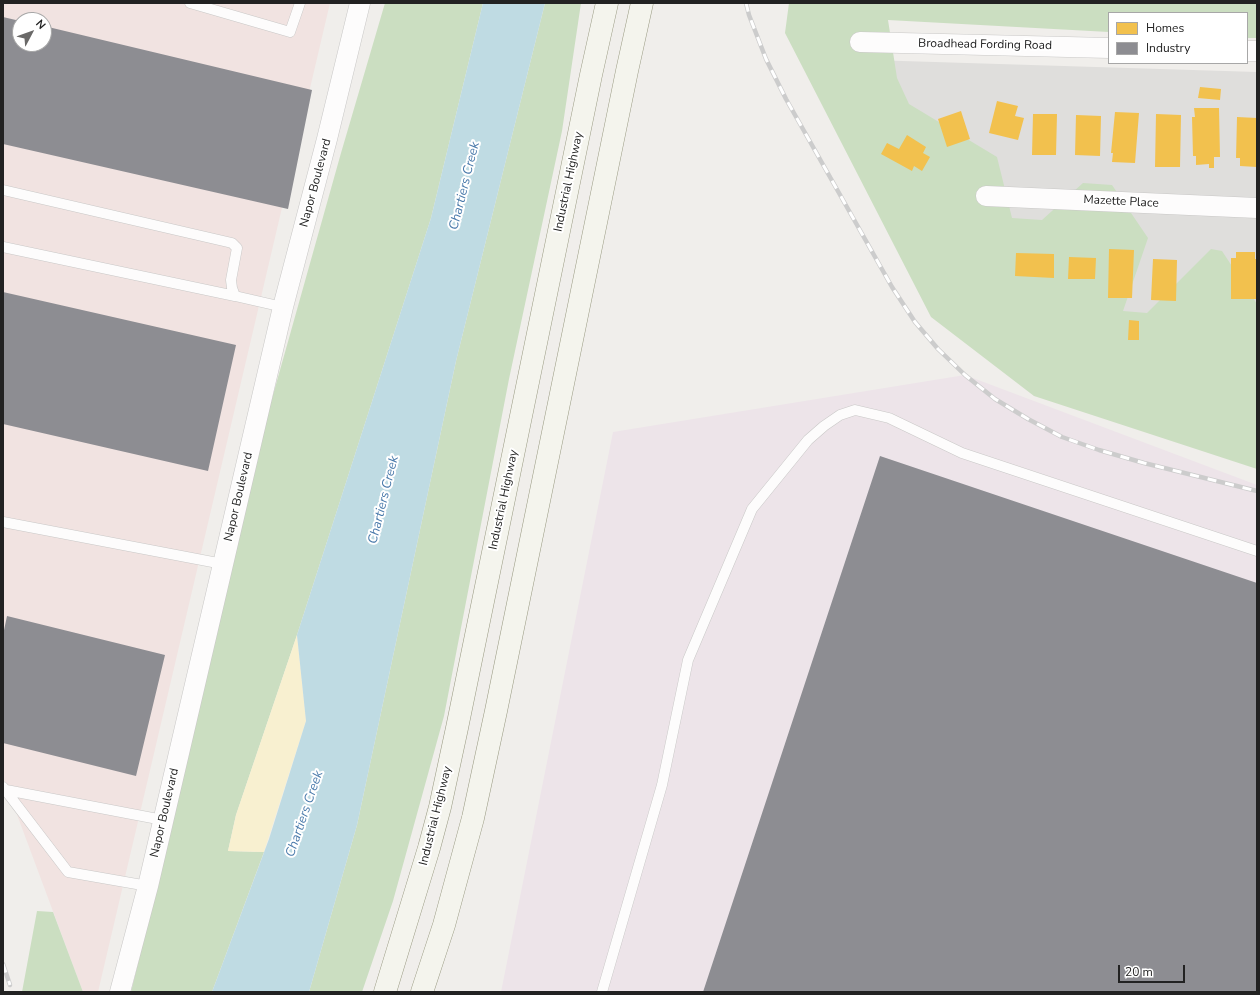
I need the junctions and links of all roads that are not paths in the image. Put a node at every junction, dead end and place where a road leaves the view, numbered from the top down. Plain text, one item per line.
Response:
1 (190, 3) edge
2 (300, 3) edge
3 (360, 3) edge
4 (607, 3) edge
5 (642, 3) edge
6 (860, 42) dead end
7 (1108, 48) edge
8 (3, 190) edge
9 (986, 196) dead end
10 (1257, 208) edge
11 (3, 247) edge
12 (235, 296) junction
13 (283, 307) junction
14 (3, 522) edge
15 (1257, 551) edge
16 (223, 564) junction
17 (4, 788) edge
18 (163, 820) junction
19 (148, 886) junction
20 (120, 992) edge
21 (384, 992) edge
22 (422, 992) edge
23 (602, 992) edge

1 - 2 lane
3 - 13 street, Napor Boulevard
4 - 21 street, Industrial Highway
5 - 22 street
6 - 7 street, Broadhead Fording Road
8 - 12 lane
9 - 10 street, Mazette Place
11 - 12 lane
12 - 13 lane
13 - 16 street, Napor Boulevard
14 - 16 lane
15 - 23 lane
16 - 18 street, Napor Boulevard
17 - 18 lane
17 - 19 lane
18 - 19 street, Napor Boulevard
19 - 20 street, Napor Boulevard

